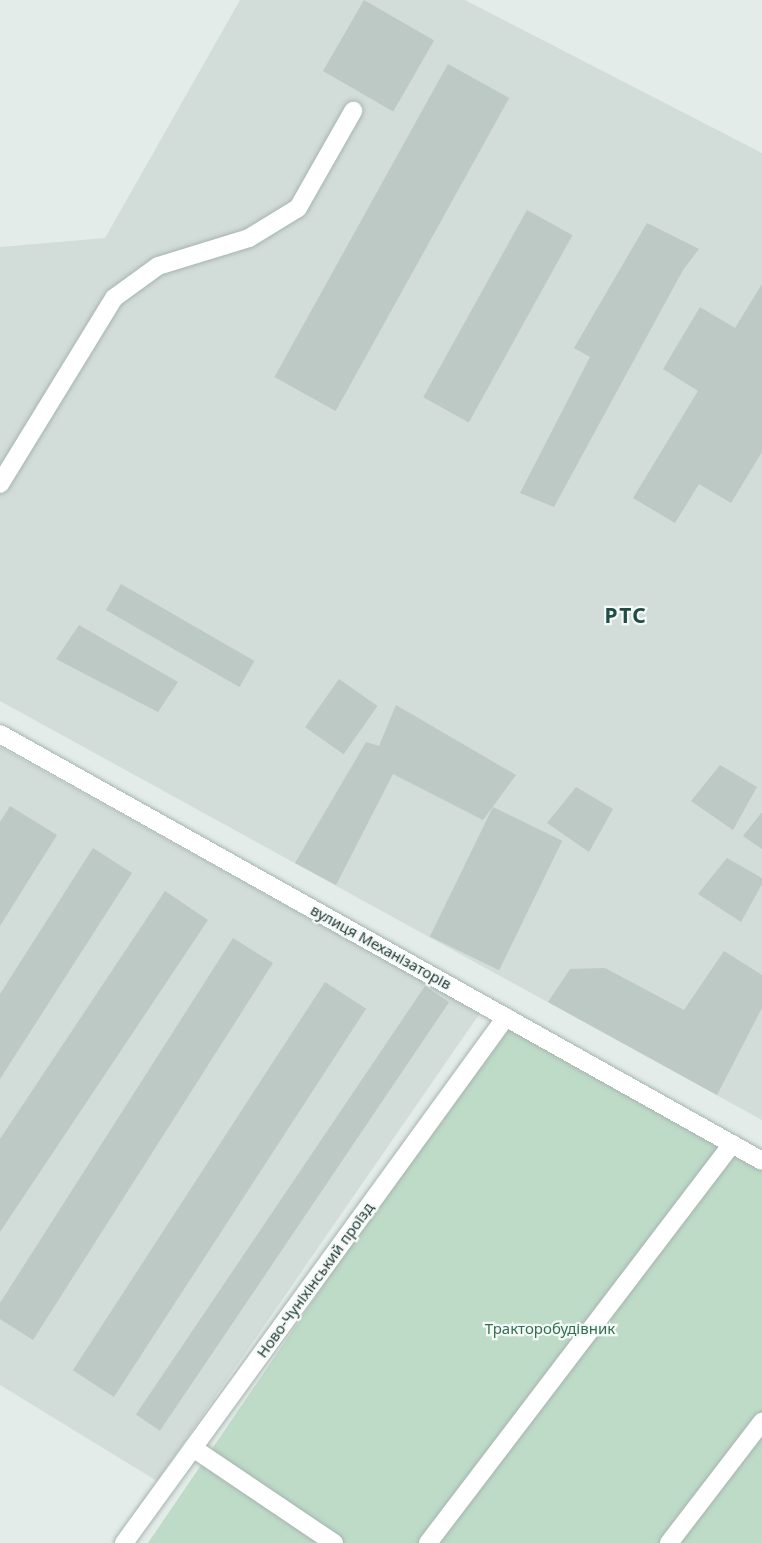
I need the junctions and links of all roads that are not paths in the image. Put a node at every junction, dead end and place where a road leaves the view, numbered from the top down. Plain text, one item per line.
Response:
1 (353, 111) dead end
2 (0, 484) edge
3 (0, 734) edge
4 (506, 1017) junction
5 (732, 1144) junction
6 (762, 1161) edge
7 (762, 1422) edge
8 (193, 1448) junction
9 (124, 1543) edge
10 (334, 1543) edge
11 (428, 1543) edge
12 (669, 1543) edge

1 - 2 street
3 - 4 street, вулиця Механізаторів
4 - 5 street, вулиця Механізаторів
4 - 8 street, Ново-Чуніхінський проїзд
5 - 6 street, вулиця Механізаторів
5 - 11 street
7 - 12 street
8 - 9 street, Ново-Чуніхінський проїзд
8 - 10 street

